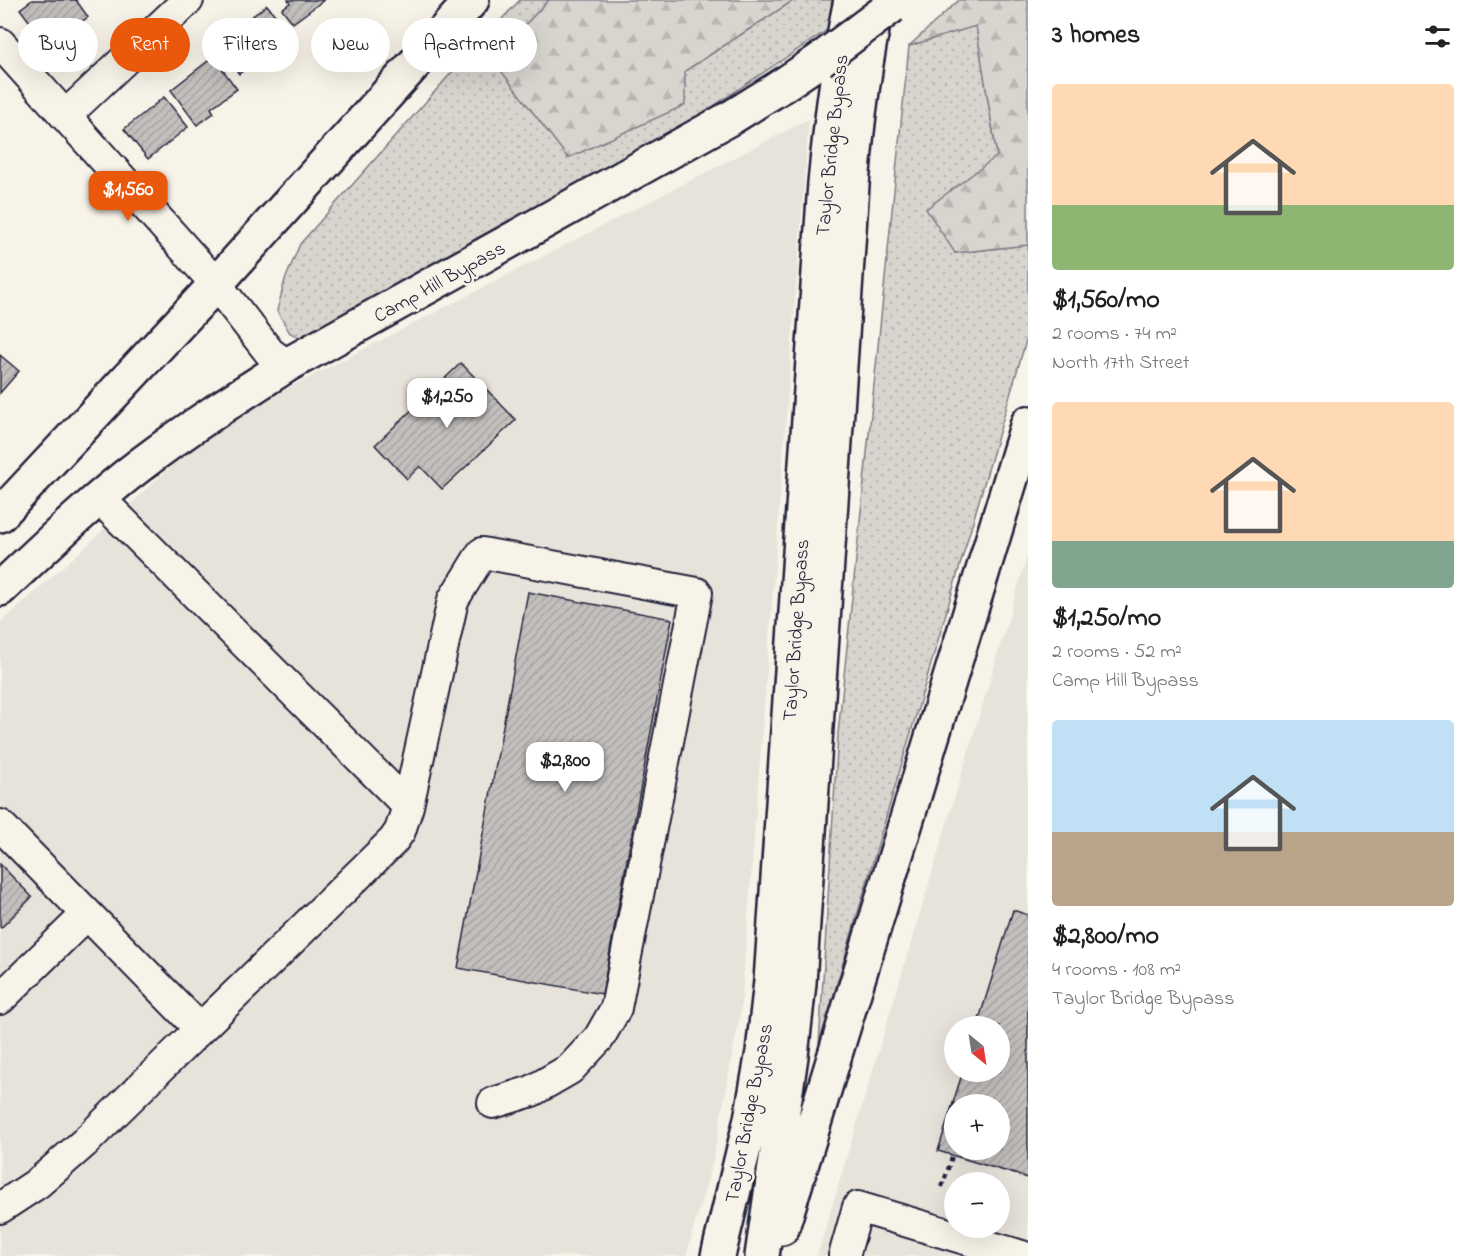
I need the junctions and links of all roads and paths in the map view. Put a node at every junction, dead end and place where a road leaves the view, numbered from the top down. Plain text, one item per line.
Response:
1 (188, 0) edge
2 (472, 0) edge
3 (851, 0) edge
4 (889, 2) edge
5 (0, 43) edge
6 (65, 116) junction
7 (216, 284) junction
8 (287, 365) junction
9 (1028, 423) edge
10 (99, 498) junction
11 (0, 515) edge
12 (0, 590) edge
13 (408, 806) junction
14 (0, 825) edge
15 (87, 914) junction
16 (0, 999) edge
17 (200, 1029) junction
18 (493, 1102) dead end
19 (951, 1160) edge
20 (942, 1187) dead end
21 (0, 1208) edge
22 (718, 1256) edge
23 (762, 1256) edge
24 (774, 1256) edge
25 (844, 1256) edge
26 (1022, 1256) edge

1 - 6 street
2 - 7 main road
3 - 22 main road, Taylor Bridge Bypass
4 - 8 main road, Camp Hill Bypass, bridge
4 - 23 main road
5 - 6 street
6 - 7 street
7 - 8 street
7 - 11 main road
8 - 10 main road, Camp Hill Bypass
9 - 24 main road
10 - 12 main road, Camp Hill Bypass
10 - 13 street
13 - 17 street
13 - 18 street
14 - 15 street
15 - 16 street
15 - 17 street
17 - 21 street
19 - 20 path
25 - 26 street

